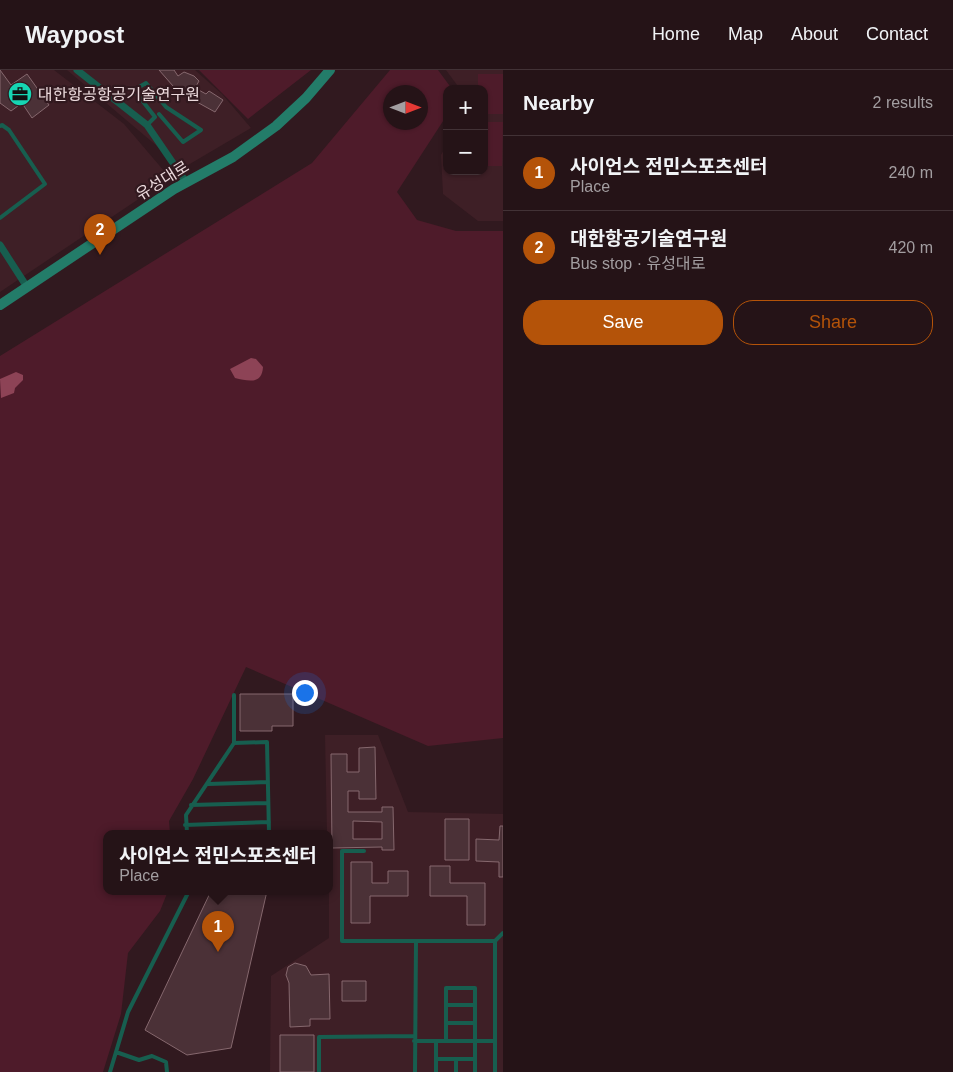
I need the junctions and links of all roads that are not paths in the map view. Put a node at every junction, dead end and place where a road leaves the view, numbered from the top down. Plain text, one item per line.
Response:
1 (77, 70) edge
2 (330, 70) edge
3 (166, 107) junction
4 (157, 115) junction
5 (147, 125) junction
6 (0, 126) edge
7 (186, 182) junction
8 (0, 218) edge
9 (0, 246) edge
10 (27, 287) junction
11 (0, 304) edge
12 (234, 695) dead end
13 (234, 743) junction
14 (268, 782) junction
15 (207, 784) junction
16 (268, 803) junction
17 (191, 805) junction
18 (269, 822) junction
19 (185, 825) junction
20 (186, 830) edge
21 (269, 830) edge
22 (364, 851) dead end
23 (187, 895) edge
24 (503, 933) edge
25 (416, 941) junction
26 (495, 941) junction
27 (446, 1005) junction
28 (475, 1005) junction
29 (446, 1023) junction
30 (475, 1023) junction
31 (414, 1036) junction
32 (414, 1041) junction
33 (436, 1041) junction
34 (446, 1041) junction
35 (475, 1041) junction
36 (495, 1041) junction
37 (116, 1052) junction
38 (436, 1059) junction
39 (456, 1059) junction
40 (475, 1059) junction
41 (110, 1072) edge
42 (167, 1072) edge
43 (319, 1072) edge
44 (415, 1072) edge
45 (436, 1072) edge
46 (456, 1072) edge
47 (475, 1072) edge
48 (495, 1072) edge

1 - 5 street
2 - 7 main road, 유성대로
3 - 4 lane
3 - 4 lane
3 - 4 lane
4 - 5 lane
5 - 7 street
6 - 8 lane
7 - 10 main road, 유성대로
9 - 10 street
10 - 11 main road, 유성대로
12 - 13 lane
13 - 14 lane
13 - 15 lane
14 - 15 lane
14 - 16 lane
15 - 17 lane
16 - 17 lane
16 - 18 lane
17 - 19 lane
18 - 19 lane
18 - 21 lane
19 - 20 lane
22 - 25 lane
23 - 37 lane
24 - 26 lane
25 - 26 lane
25 - 31 lane
26 - 36 lane
27 - 28 lane
27 - 28 lane
27 - 29 lane
28 - 30 lane
29 - 30 lane
29 - 34 lane
30 - 35 lane
31 - 32 lane
31 - 43 lane
32 - 33 lane
32 - 44 lane
33 - 34 lane
33 - 38 lane
34 - 35 lane
35 - 36 lane
35 - 40 lane
36 - 48 lane
37 - 41 lane
37 - 42 lane
38 - 39 lane
38 - 45 lane
39 - 40 lane
39 - 46 lane
40 - 47 lane

